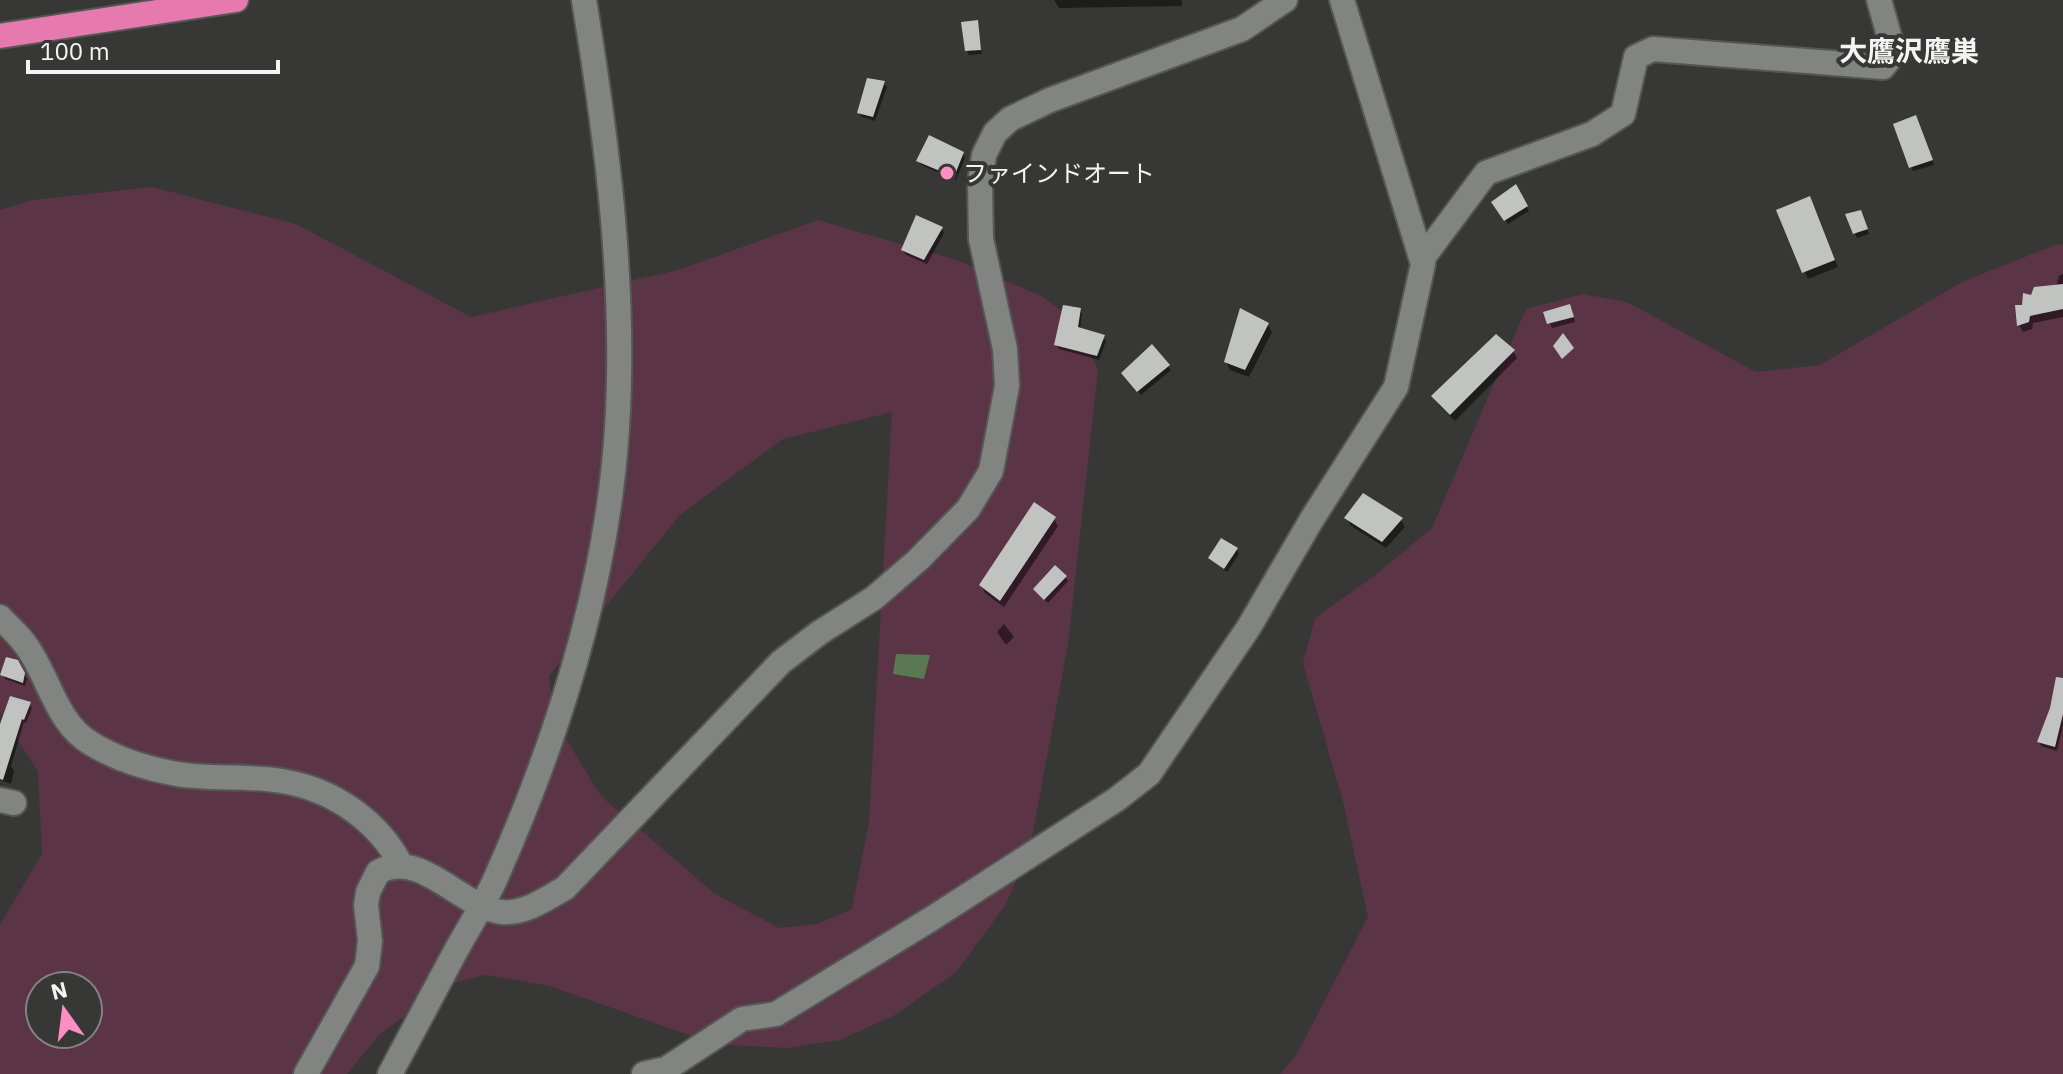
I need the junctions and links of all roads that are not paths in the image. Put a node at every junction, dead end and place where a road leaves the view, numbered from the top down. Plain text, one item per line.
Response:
1 (236, 0) edge
2 (584, 0) edge
3 (1285, 0) edge
4 (1342, 0) edge
5 (1879, 0) edge
6 (0, 36) edge
7 (1422, 259) junction
8 (0, 617) edge
9 (401, 865) junction
10 (481, 906) junction
11 (306, 1074) edge
12 (390, 1074) edge
13 (644, 1074) edge

1 - 6 highway
2 - 10 street
3 - 10 street
4 - 7 street
5 - 7 street
7 - 13 street
8 - 9 street
9 - 10 street
9 - 11 street
10 - 12 street

